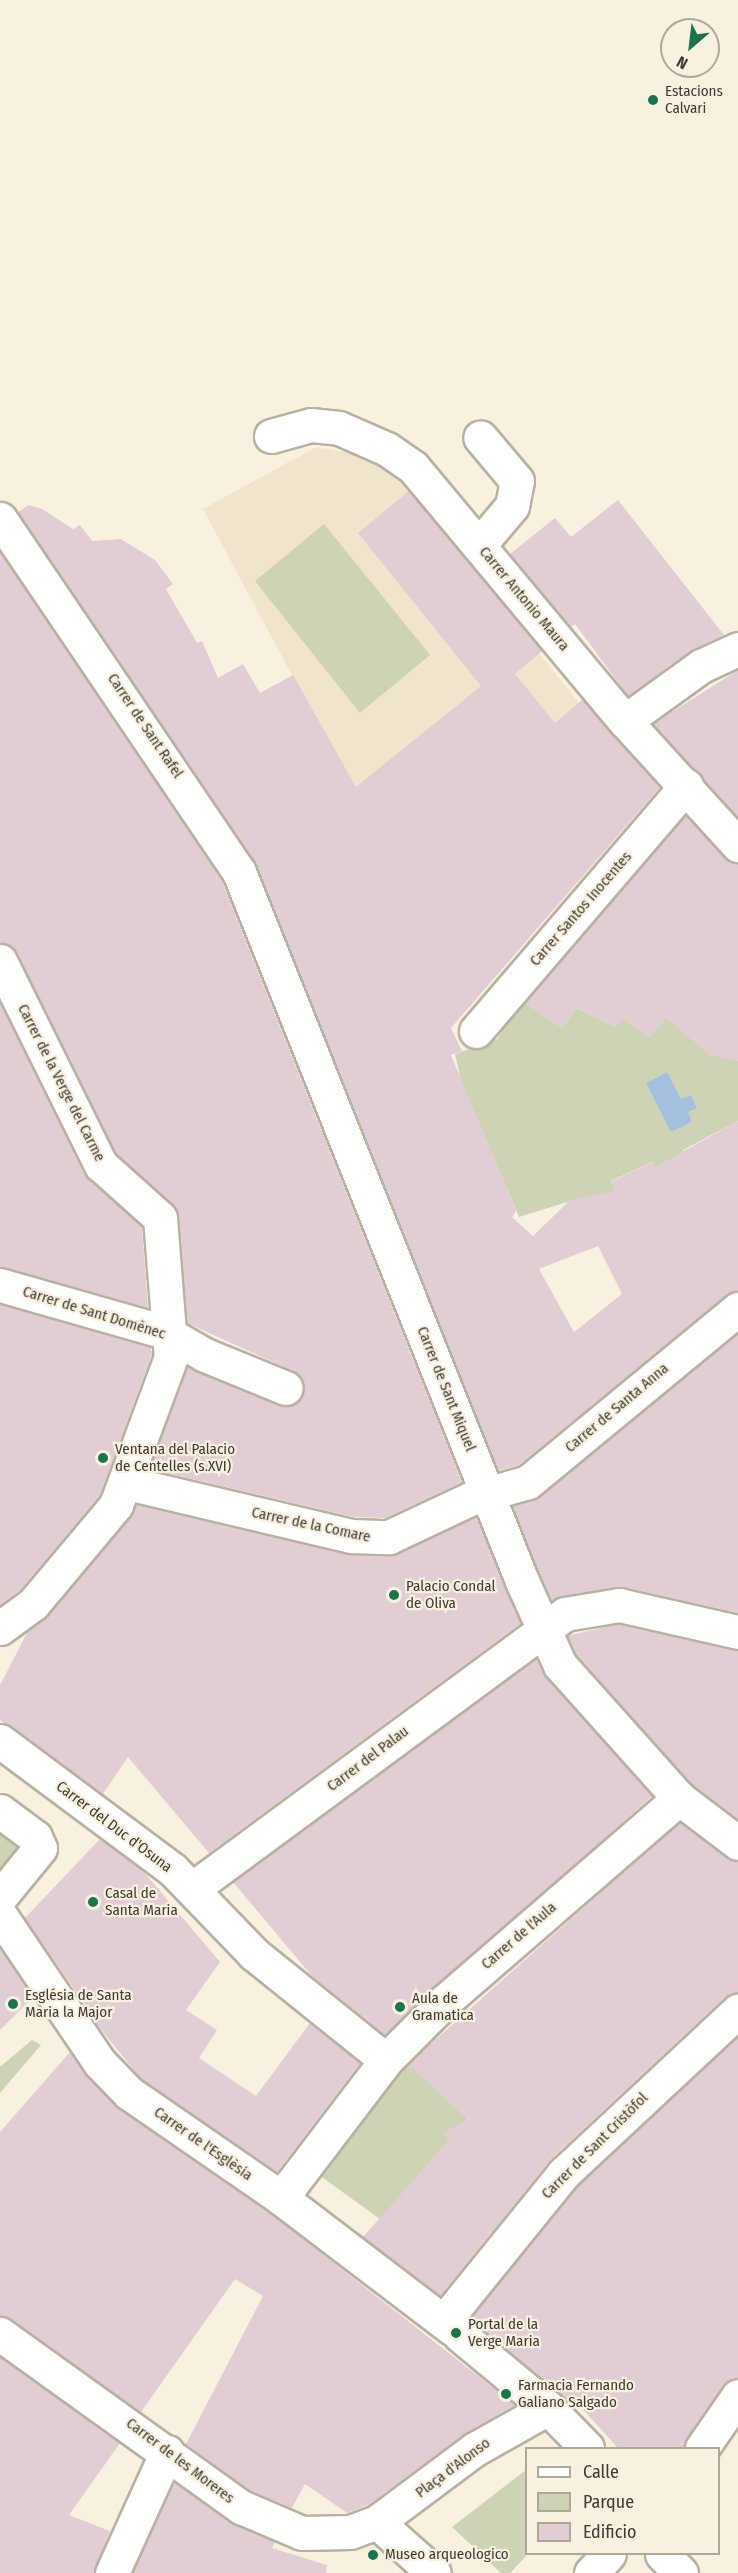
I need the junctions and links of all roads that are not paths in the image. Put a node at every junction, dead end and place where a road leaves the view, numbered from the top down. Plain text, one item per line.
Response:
1 (271, 436) dead end
2 (480, 437) dead end
3 (0, 519) edge
4 (479, 545) junction
5 (738, 649) edge
6 (626, 721) junction
7 (686, 786) junction
8 (738, 845) edge
9 (272, 945) joint
10 (0, 961) edge
11 (476, 1031) dead end
12 (0, 1285) edge
13 (738, 1309) edge
14 (165, 1332) junction
15 (286, 1388) dead end
16 (127, 1483) junction
17 (490, 1494) junction
18 (541, 1626) junction
19 (0, 1628) edge
20 (738, 1632) edge
21 (0, 1741) edge
22 (679, 1798) junction
23 (0, 1811) edge
24 (738, 1843) edge
25 (192, 1889) junction
26 (0, 1897) edge
27 (0, 1915) edge
28 (738, 2011) edge
29 (386, 2060) junction
30 (280, 2198) junction
31 (452, 2328) junction
32 (0, 2334) edge
33 (738, 2396) edge
34 (548, 2408) junction
35 (586, 2447) edge
36 (703, 2447) edge
37 (166, 2452) junction
38 (377, 2522) junction
39 (607, 2555) edge
40 (664, 2555) edge
41 (112, 2573) edge
42 (434, 2573) edge
43 (591, 2573) edge
44 (681, 2573) edge

1 - 4 street, Carrer Antonio Maura
2 - 4 street
3 - 9 street, Carrer de Sant Rafel
4 - 6 street, Carrer Antonio Maura
5 - 6 street
6 - 7 street, Carrer Antonio Maura
7 - 8 street, Carrer Antonio Maura
7 - 11 street, Carrer Santos Inocentes
9 - 17 street, Carrer de Sant Miquel
10 - 14 street, Carrer de la Verge del Carme
12 - 14 street, Carrer de Sant Domènec
13 - 17 street, Carrer de Santa Anna
14 - 15 street, Carrer de Sant Domènec
14 - 16 street, Carrer de la Verge del Carme
16 - 17 street, Carrer de la Comare
16 - 19 street, Carrer de la Verge del Carme
17 - 18 street, Carrer de Sant Miquel
18 - 20 street, Carrer del Palau
18 - 22 street, Carrer de Sant Miquel
18 - 25 street, Carrer del Palau
21 - 25 street, Carrer del Duc d'Osuna
22 - 24 street, Carrer de Sant Miquel
22 - 29 street, Carrer de l'Aula
23 - 26 street
25 - 29 street, Carrer del Duc d'Osuna
27 - 30 street, Carrer de l'Esglèsia
28 - 31 street, Carrer de Sant Cristòfol
29 - 30 street, Carrer de l'Aula
30 - 31 street, Carrer de l'Esglèsia
31 - 34 street, Carrer de l'Esglèsia
32 - 37 street, Carrer de les Moreres
33 - 36 street
34 - 35 street
34 - 38 street, Plaça d'Alonso
37 - 38 street, Carrer de les Moreres
37 - 41 street
38 - 42 street
39 - 43 street
40 - 44 street

